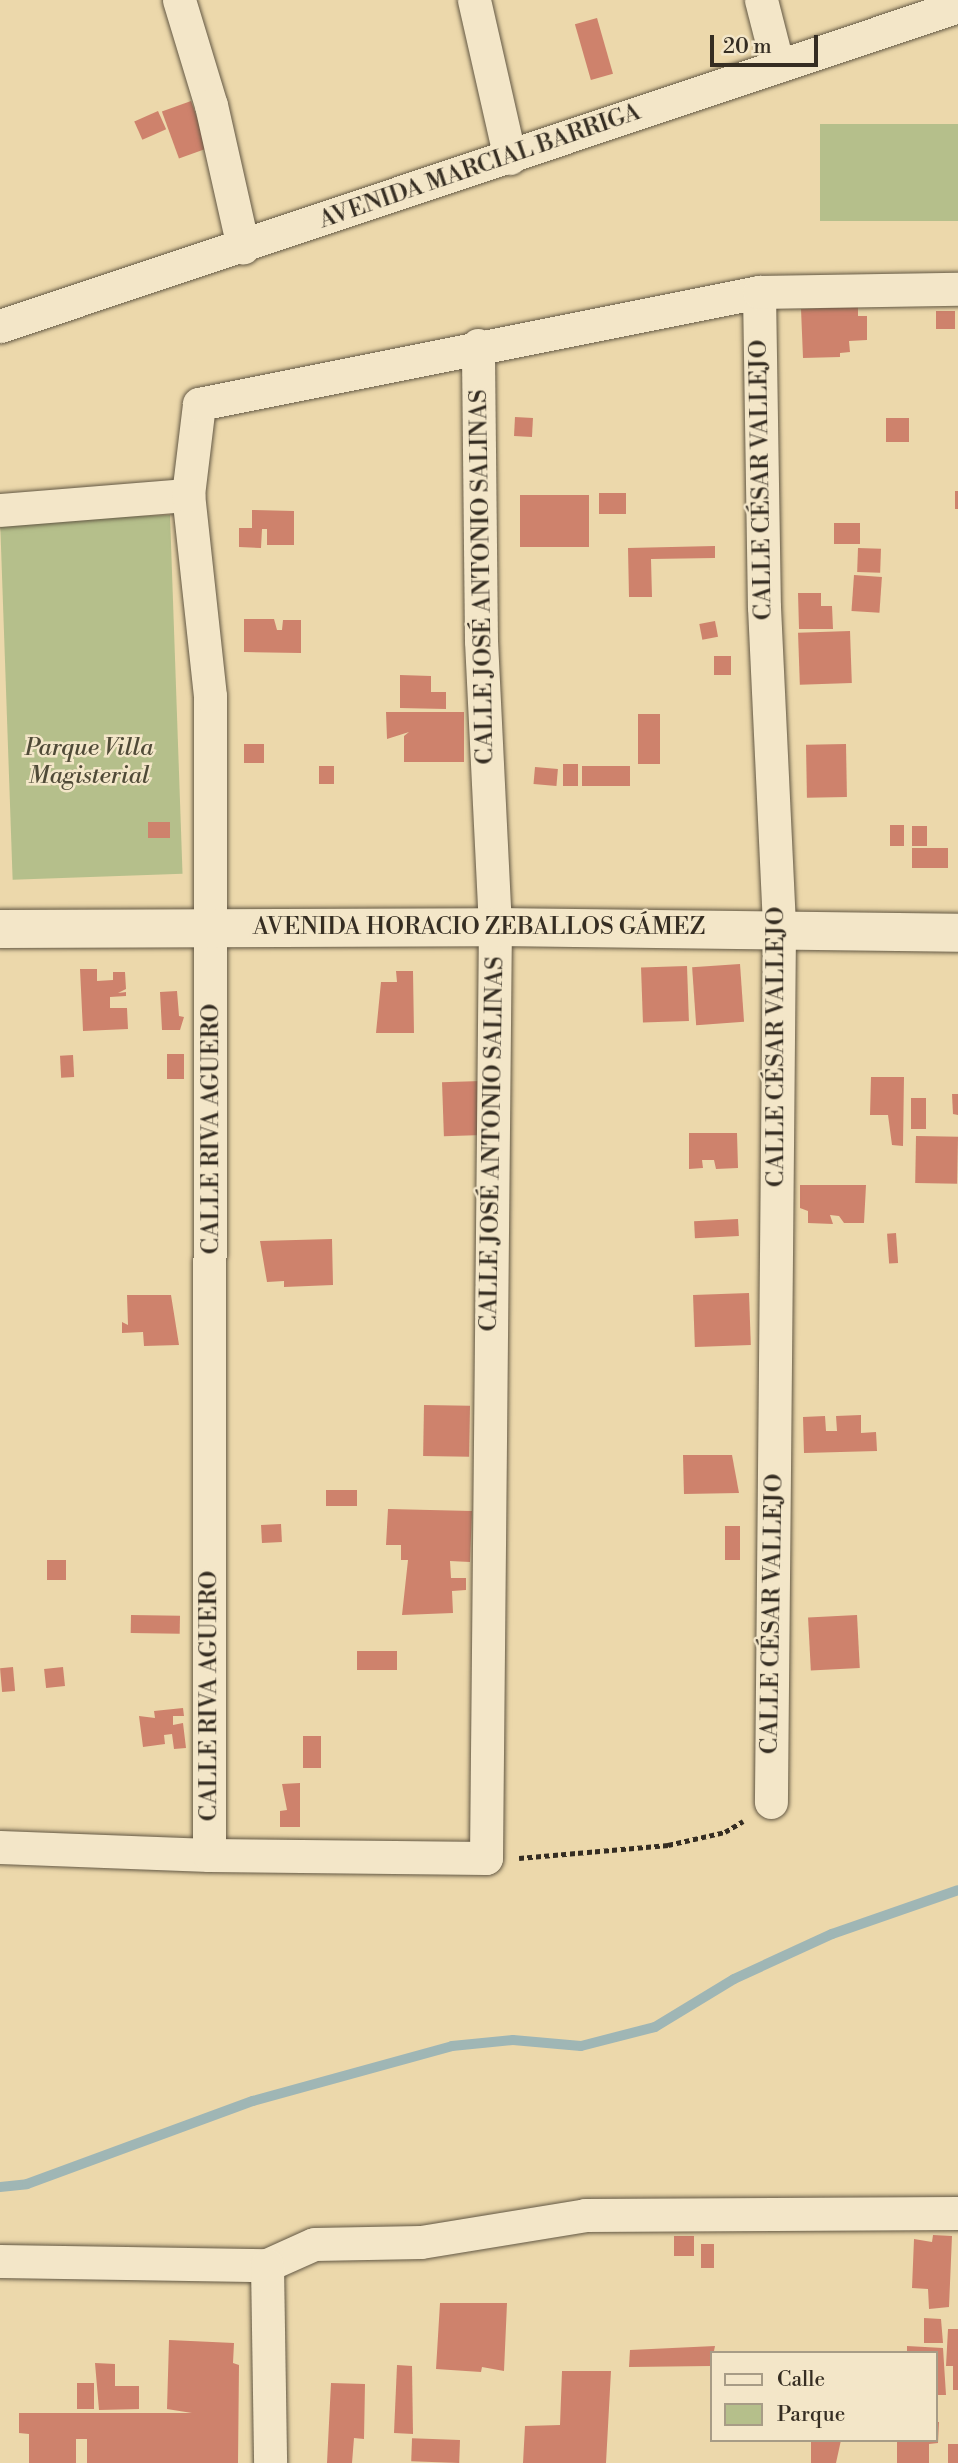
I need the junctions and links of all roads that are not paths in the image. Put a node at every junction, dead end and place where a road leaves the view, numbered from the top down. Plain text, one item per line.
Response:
1 (179, 0) edge
2 (474, 0) edge
3 (761, 0) edge
4 (958, 6) edge
5 (778, 66) junction
6 (510, 158) junction
7 (243, 247) junction
8 (958, 289) edge
9 (759, 292) junction
10 (0, 326) edge
11 (478, 345) junction
12 (188, 495) junction
13 (0, 510) edge
14 (213, 926) junction
15 (495, 927) junction
16 (0, 929) edge
17 (779, 930) junction
18 (958, 933) edge
19 (771, 1802) road end
20 (0, 1847) edge
21 (209, 1856) junction
22 (958, 2213) edge
23 (0, 2261) edge
24 (267, 2265) junction
25 (270, 2463) edge

1 - 7 street
2 - 6 street
3 - 5 street
4 - 5 street, AVENIDA MARCIAL BARRIGA
5 - 6 street, AVENIDA MARCIAL BARRIGA
6 - 7 street, AVENIDA MARCIAL BARRIGA
7 - 10 street, AVENIDA MARCIAL BARRIGA
8 - 9 street
9 - 11 street
9 - 17 street, CALLE CÉSAR VALLEJO
11 - 12 street, CALLE RIVA AGUERO
11 - 15 street, CALLE JOSÉ ANTONIO SALINAS
12 - 13 street
12 - 14 street, CALLE RIVA AGUERO
14 - 15 main road, AVENIDA HORACIO ZEBALLOS GÁMEZ
14 - 16 main road, AVENIDA HORACIO ZEBALLOS GÁMEZ
14 - 21 street, CALLE RIVA AGUERO
15 - 17 main road, AVENIDA HORACIO ZEBALLOS GÁMEZ
15 - 21 street, CALLE JOSÉ ANTONIO SALINAS
17 - 18 main road, AVENIDA HORACIO ZEBALLOS GÁMEZ
17 - 19 street, CALLE CÉSAR VALLEJO
20 - 21 street
22 - 24 street
23 - 24 street
24 - 25 street

